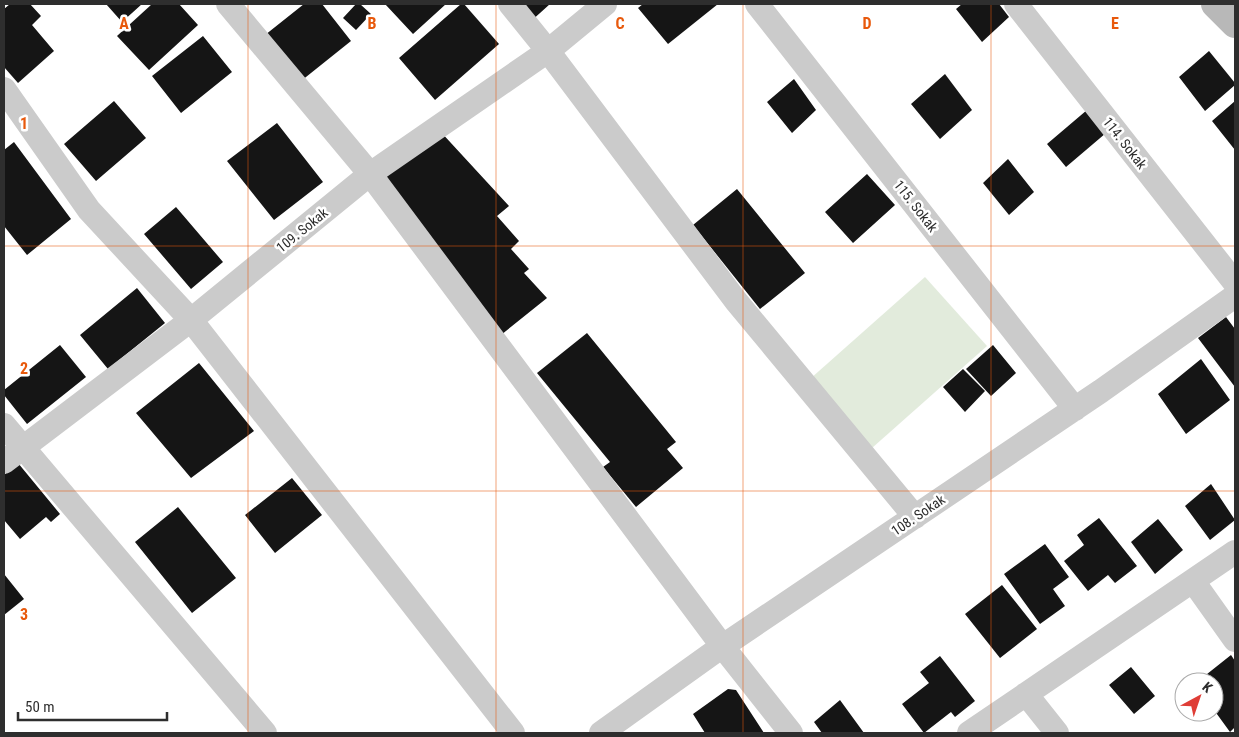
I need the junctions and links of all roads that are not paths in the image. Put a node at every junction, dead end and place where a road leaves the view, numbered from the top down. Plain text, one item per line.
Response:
1 (228, 4) edge
2 (510, 4) edge
3 (605, 4) edge
4 (757, 4) edge
5 (1016, 4) edge
6 (1216, 4) edge
7 (1235, 24) edge
8 (548, 51) junction
9 (4, 89) edge
10 (370, 174) junction
11 (1235, 283) edge
12 (1235, 296) edge
13 (191, 320) junction
14 (1075, 409) junction
15 (4, 425) edge
16 (22, 447) junction
17 (4, 462) edge
18 (915, 517) junction
19 (1235, 552) edge
20 (1193, 581) junction
21 (1235, 640) edge
22 (723, 647) junction
23 (1026, 694) junction
24 (265, 733) edge
25 (513, 733) edge
26 (600, 733) edge
27 (791, 733) edge
28 (969, 733) edge
29 (1057, 733) edge

1 - 10 street
2 - 8 street
3 - 8 street, 109. Sokak
4 - 14 street, 115. Sokak
5 - 11 street, 114. Sokak
6 - 7 street
8 - 10 street, 109. Sokak
8 - 18 street
9 - 13 street
10 - 13 street, 109. Sokak
10 - 22 street
12 - 14 street, 108. Sokak
13 - 16 street, 109. Sokak
13 - 25 street
14 - 18 street, 108. Sokak
15 - 16 street
16 - 17 street, 109. Sokak
16 - 24 street
18 - 22 street, 108. Sokak
19 - 20 street
20 - 21 street
20 - 23 street
22 - 26 street, 108. Sokak
22 - 27 street
23 - 28 street
23 - 29 street

